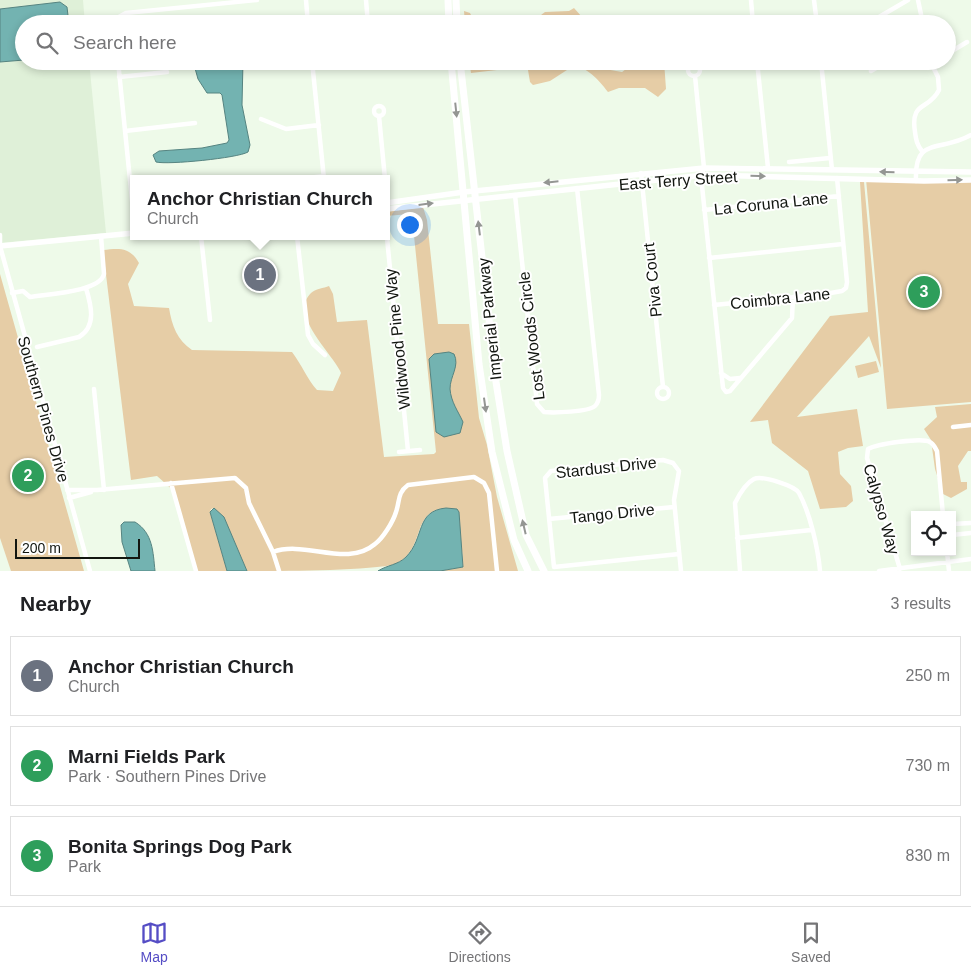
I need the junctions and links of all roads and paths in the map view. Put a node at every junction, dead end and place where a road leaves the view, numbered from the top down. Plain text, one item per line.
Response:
1 (257, 0) edge
2 (306, 0) edge
3 (366, 0) edge
4 (448, 0) edge
5 (456, 0) edge
6 (751, 0) edge
7 (814, 0) edge
8 (906, 0) edge
9 (918, 0) edge
10 (124, 15) edge
11 (307, 15) edge
12 (367, 15) edge
13 (449, 15) edge
14 (457, 15) edge
15 (752, 15) edge
16 (816, 15) edge
17 (881, 15) edge
18 (920, 15) edge
19 (967, 42) dead end
20 (956, 49) edge
21 (119, 70) edge
22 (312, 70) edge
23 (452, 70) edge
24 (461, 70) edge
25 (758, 70) edge
26 (822, 70) edge
27 (935, 70) edge
28 (167, 72) dead end
29 (695, 76) dead end
30 (119, 77) junction
31 (379, 116) dead end
32 (261, 119) dead end
33 (194, 123) dead end
34 (319, 126) junction
35 (125, 131) junction
36 (971, 135) edge
37 (922, 151) junction
38 (830, 158) junction
39 (789, 162) dead end
40 (704, 168) junction
41 (768, 168) junction
42 (832, 170) junction
43 (916, 172) junction
44 (971, 172) edge
45 (641, 173) junction
46 (324, 175) edge
47 (385, 175) edge
48 (624, 175) junction
49 (701, 176) junction
50 (130, 177) edge
51 (837, 178) junction
52 (971, 180) edge
53 (641, 181) junction
54 (916, 181) junction
55 (578, 188) junction
56 (475, 191) junction
57 (464, 192) junction
58 (515, 195) junction
59 (838, 196) junction
60 (476, 199) junction
61 (465, 200) junction
62 (390, 205) edge
63 (390, 206) edge
64 (704, 210) junction
65 (130, 233) edge
66 (0, 235) edge
67 (101, 236) junction
68 (201, 240) edge
69 (297, 240) edge
70 (387, 240) edge
71 (843, 244) junction
72 (0, 246) edge
73 (709, 258) junction
74 (86, 288) junction
75 (12, 293) junction
76 (793, 297) junction
77 (714, 305) junction
78 (210, 320) dead end
79 (37, 347) dead end
80 (325, 355) dead end
81 (721, 373) junction
82 (741, 378) junction
83 (663, 387) dead end
84 (94, 389) dead end
85 (971, 425) edge
86 (953, 427) dead end
87 (420, 450) dead end
88 (408, 451) junction
89 (399, 452) dead end
90 (172, 483) junction
91 (67, 490) junction
92 (97, 490) junction
93 (104, 490) junction
94 (70, 498) junction
95 (674, 507) junction
96 (943, 511) edge
97 (550, 519) junction
98 (971, 523) edge
99 (956, 524) edge
100 (811, 530) junction
101 (971, 533) edge
102 (956, 534) edge
103 (737, 538) junction
104 (273, 552) junction
105 (679, 554) junction
106 (947, 556) edge
107 (971, 559) edge
108 (948, 564) junction
109 (900, 569) junction
110 (90, 571) edge
111 (196, 571) edge
112 (278, 571) edge
113 (497, 571) edge
114 (528, 571) edge
115 (544, 571) edge
116 (681, 571) edge
117 (740, 571) edge
118 (820, 571) edge
119 (879, 571) edge
120 (949, 571) edge

1 - 10 street
2 - 11 street
3 - 12 street
4 - 13 main road
5 - 14 main road
6 - 15 street
7 - 16 street
8 - 17 street
9 - 18 street
19 - 20 street
21 - 30 street
22 - 34 street
23 -> 57 main road, Imperial Parkway
24 - 56 main road, Imperial Parkway
25 - 41 street
26 - 38 street
27 - 37 street
28 - 30 street
29 - 40 street
30 - 35 street
31 - 47 street
32 - 34 street
33 - 35 street
34 - 46 street
35 - 50 street
36 - 37 street
37 - 43 street
38 - 39 street
38 - 42 street
40 - 41 street
40 - 45 street
40 - 49 street
41 - 42 street
43 -> 42 street
43 - 44 street
43 - 54 street
45 - 48 street
45 - 53 street, Piva Court
48 - 55 street
48 -> 56 street
49 -> 51 street, East Terry Street
49 - 53 street, East Terry Street
49 - 64 street
51 - 54 street, East Terry Street
51 - 59 street
54 -> 52 street, East Terry Street
53 - 55 street, East Terry Street
53 - 83 street, Piva Court
55 - 58 street, East Terry Street
55 - 58 street, Lost Woods Circle
56 - 57 street
56 - 60 main road, Imperial Parkway
57 - 61 main road, Imperial Parkway
57 - 62 street
58 - 60 street, East Terry Street
59 - 64 street, La Coruna Lane
59 - 71 street
60 - 61 street, East Terry Street
115 -> 60 main road, Imperial Parkway
63 -> 61 street, East Terry Street
61 -> 114 main road, Imperial Parkway
64 - 73 street
65 - 67 street
66 - 72 street, Southern Pines Drive
67 - 72 street
67 - 74 street
68 - 78 street
69 - 80 street
70 - 88 street, Wildwood Pine Way
71 - 73 street
71 - 76 street, Coimbra Lane
72 - 75 street, Southern Pines Drive
73 - 77 street
74 - 75 street
74 - 79 street
75 - 91 street, Southern Pines Drive
76 - 77 street, Coimbra Lane
76 - 82 street
77 - 81 street
81 - 82 street
81 - 82 street
84 - 93 street
85 - 86 street
87 - 88 street
88 - 89 street
90 - 93 street
90 - 104 street
90 - 111 street
91 - 92 street
91 - 94 street, Southern Pines Drive
92 - 93 street
92 - 94 street
94 - 110 street, Southern Pines Drive
95 - 97 street, Tango Drive
95 - 97 street, Stardust Drive
95 - 105 street, Stardust Drive
96 - 109 street, Calypso Way
97 - 105 street
98 - 99 street
100 - 103 street
100 - 103 street
100 - 118 street
101 - 102 street
103 - 117 street
104 - 112 street
104 - 113 street
105 - 116 street, Stardust Drive
106 - 108 street
107 - 108 street
108 - 109 street
108 - 120 street
109 - 119 street

